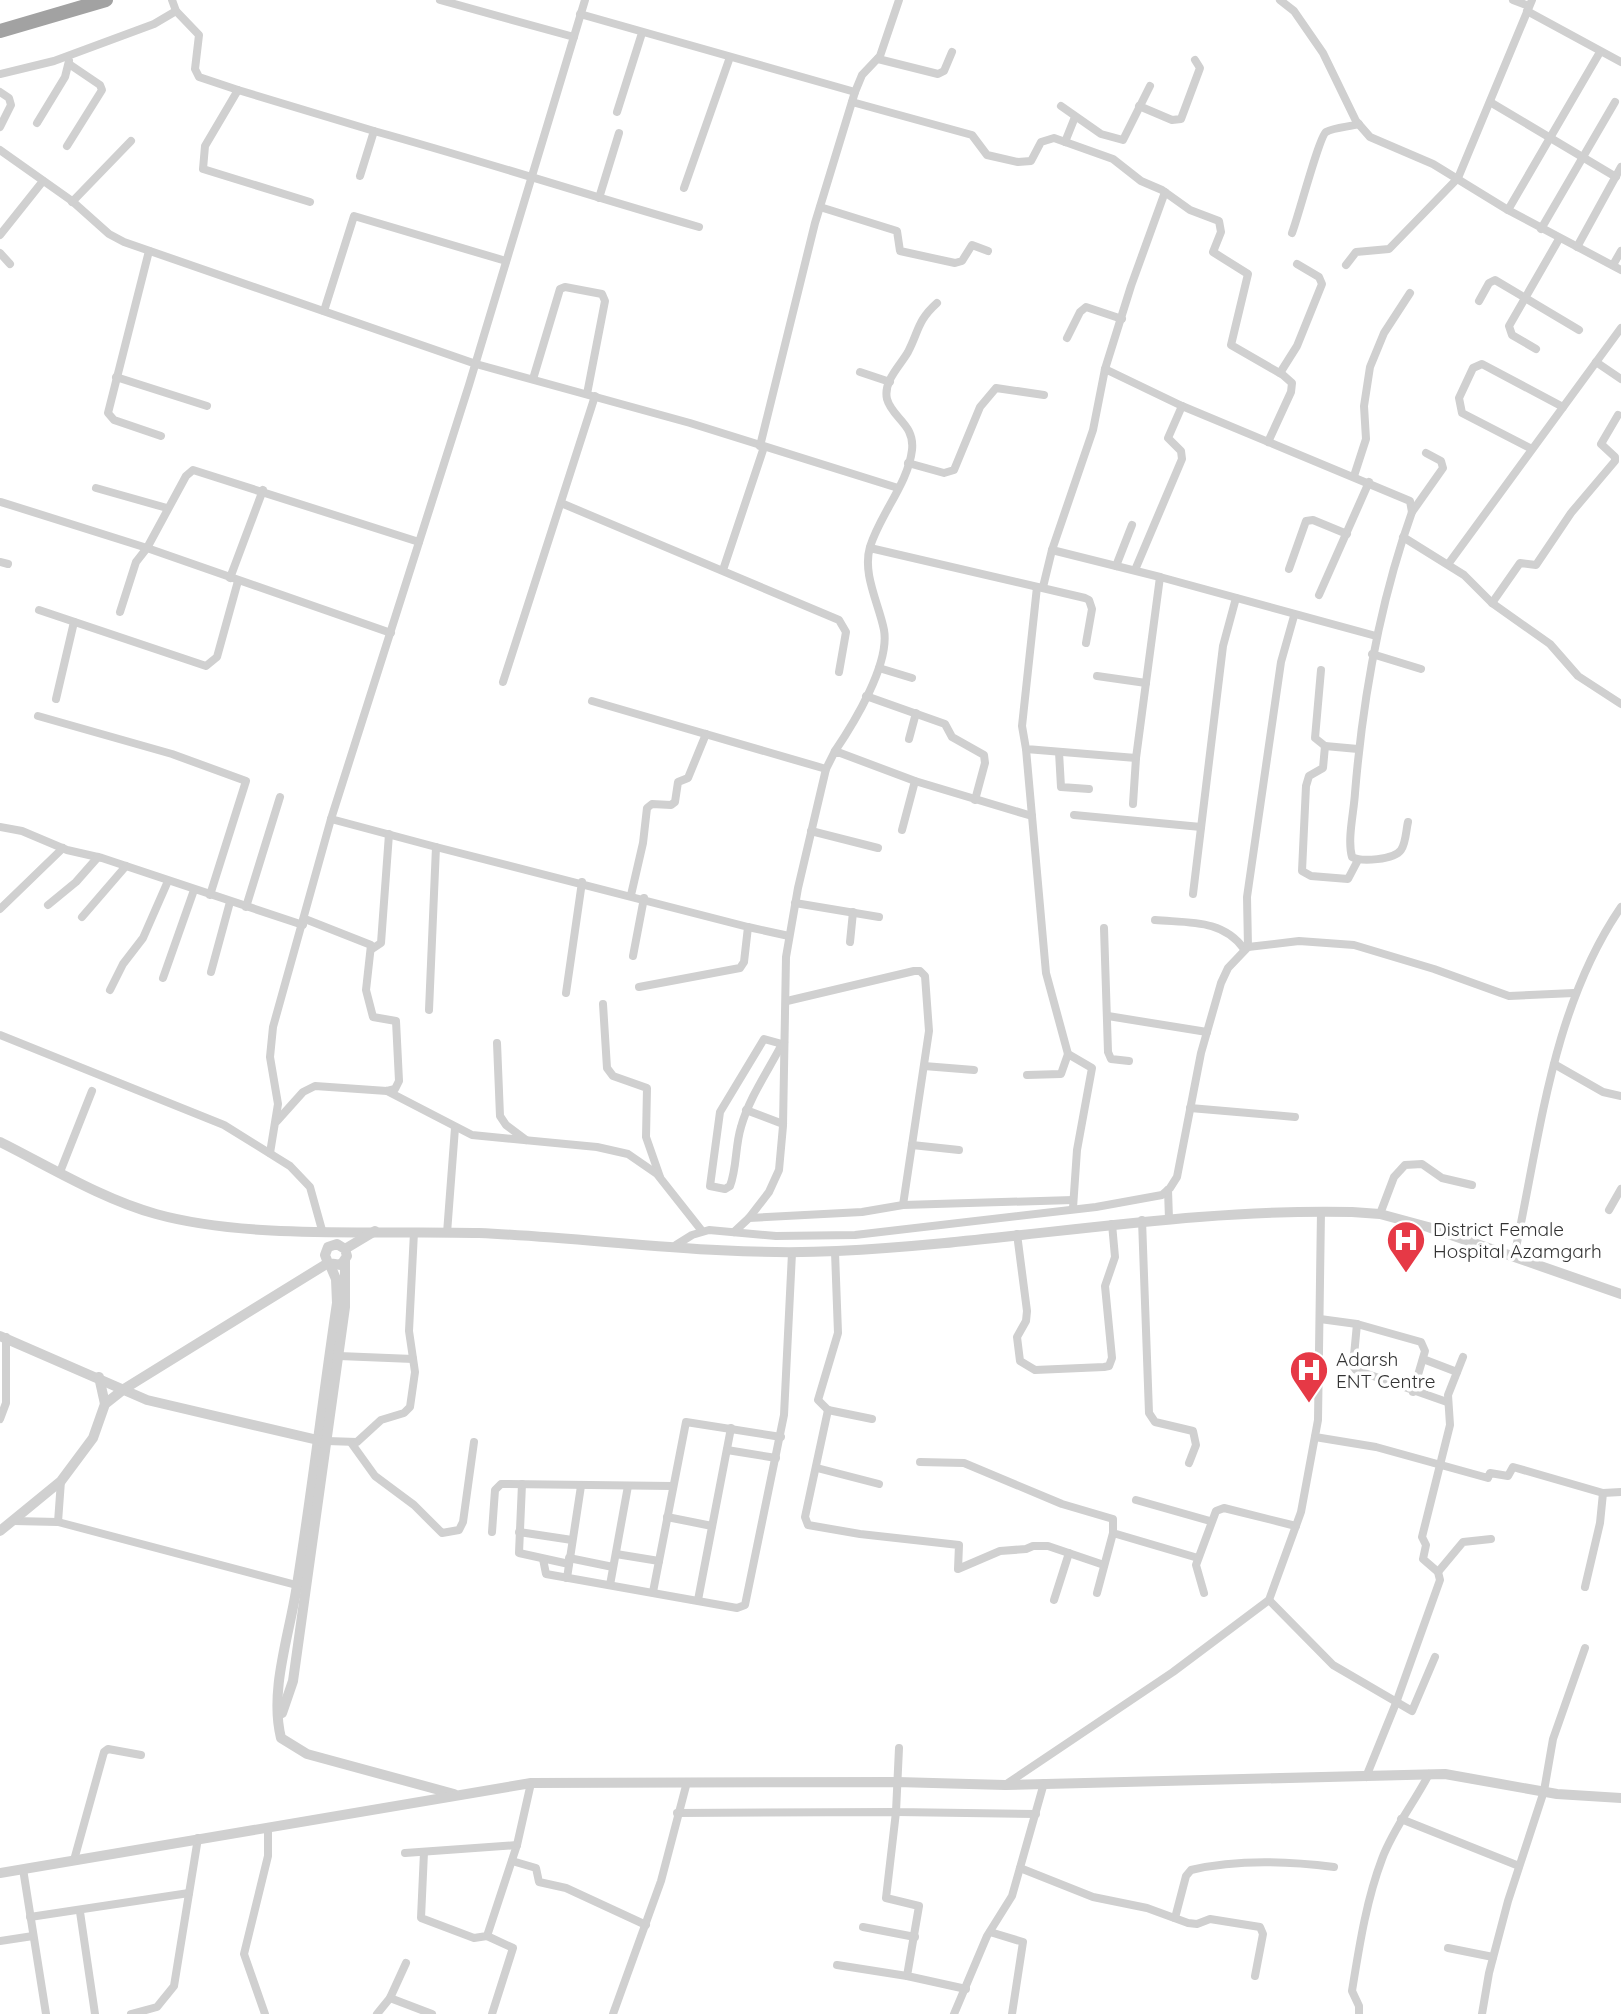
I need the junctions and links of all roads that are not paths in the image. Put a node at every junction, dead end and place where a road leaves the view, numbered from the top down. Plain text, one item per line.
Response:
1 (106, 0) edge
2 (172, 0) edge
3 (440, 0) edge
4 (585, 0) edge
5 (1513, 0) edge
6 (897, 1) edge
7 (1285, 1) edge
8 (1530, 6) edge
9 (176, 11) junction
10 (580, 14) junction
11 (0, 31) edge
12 (642, 33) junction
13 (574, 37) junction
14 (953, 52) dead end
15 (1600, 52) junction
16 (730, 57) junction
17 (68, 59) junction
18 (878, 59) junction
19 (1195, 60) dead end
20 (1621, 62) edge
21 (0, 74) edge
22 (1150, 86) dead end
23 (238, 90) junction
24 (0, 92) edge
25 (853, 97) junction
26 (1490, 102) junction
27 (1615, 102) dead end
28 (1061, 106) dead end
29 (1139, 106) junction
30 (617, 112) dead end
31 (1074, 117) junction
32 (37, 123) dead end
33 (1359, 124) junction
34 (0, 127) edge
35 (374, 131) junction
36 (619, 133) dead end
37 (1549, 137) junction
38 (131, 141) dead end
39 (1065, 142) junction
40 (67, 146) dead end
41 (0, 150) edge
42 (1582, 157) junction
43 (1621, 167) edge
44 (532, 175) junction
45 (360, 176) dead end
46 (1616, 177) junction
47 (1458, 178) junction
48 (43, 181) junction
49 (684, 188) dead end
50 (1165, 192) junction
51 (599, 198) junction
52 (72, 202) junction
53 (310, 202) dead end
54 (820, 207) junction
55 (1508, 210) junction
56 (699, 226) dead end
57 (1541, 229) junction
58 (1292, 233) dead end
59 (0, 235) edge
60 (1559, 239) junction
61 (1577, 247) junction
62 (149, 251) junction
63 (988, 251) dead end
64 (1621, 251) edge
65 (0, 253) edge
66 (506, 261) junction
67 (10, 264) dead end
68 (1297, 264) dead end
69 (1346, 265) dead end
70 (1612, 265) junction
71 (1621, 270) edge
72 (1410, 293) dead end
73 (1527, 296) junction
74 (1479, 301) dead end
75 (937, 303) dead end
76 (324, 311) junction
77 (1122, 320) junction
78 (1621, 328) edge
79 (1579, 330) dead end
80 (1068, 338) dead end
81 (1536, 349) dead end
82 (1596, 362) junction
83 (476, 364) junction
84 (1105, 369) junction
85 (860, 372) dead end
86 (1280, 373) junction
87 (116, 377) junction
88 (533, 379) junction
89 (1621, 379) edge
90 (890, 382) junction
91 (591, 395) junction
92 (1044, 396) dead end
93 (207, 406) dead end
94 (1182, 406) junction
95 (1563, 407) junction
96 (1618, 415) dead end
97 (161, 436) dead end
98 (1268, 442) junction
99 (762, 446) junction
100 (1532, 449) junction
101 (1426, 453) dead end
102 (908, 463) junction
103 (1354, 476) junction
104 (1369, 482) junction
105 (96, 488) dead end
106 (898, 488) junction
107 (263, 490) junction
108 (1, 502) edge
109 (561, 503) junction
110 (167, 508) junction
111 (1412, 512) junction
112 (1132, 525) dead end
113 (1347, 534) junction
114 (1403, 537) junction
115 (419, 542) junction
116 (147, 548) junction
117 (870, 548) junction
118 (1052, 550) junction
119 (1449, 563) junction
120 (1116, 566) junction
121 (1289, 569) dead end
122 (723, 570) junction
123 (1135, 570) junction
124 (1160, 577) junction
125 (234, 580) junction
126 (1040, 587) junction
127 (1319, 595) dead end
128 (1236, 598) junction
129 (1492, 603) junction
130 (39, 610) dead end
131 (120, 612) dead end
132 (1294, 616) junction
133 (74, 622) junction
134 (391, 633) junction
135 (1376, 636) junction
136 (1086, 643) dead end
137 (1372, 654) junction
138 (878, 668) junction
139 (1421, 669) dead end
140 (1321, 670) dead end
141 (839, 672) dead end
142 (1097, 676) dead end
143 (912, 678) dead end
144 (503, 682) dead end
145 (1146, 683) junction
146 (866, 696) junction
147 (56, 699) dead end
148 (592, 701) dead end
149 (1621, 705) edge
150 (916, 713) junction
151 (38, 716) dead end
152 (706, 734) junction
153 (909, 739) dead end
154 (1325, 746) junction
155 (1026, 749) junction
156 (1358, 749) junction
157 (835, 751) junction
158 (1059, 752) junction
159 (1136, 758) junction
160 (826, 769) junction
161 (915, 781) junction
162 (1089, 789) dead end
163 (280, 797) dead end
164 (975, 800) junction
165 (1133, 804) dead end
166 (1074, 815) dead end
167 (1032, 816) junction
168 (331, 819) junction
169 (1408, 822) dead end
170 (0, 827) edge
171 (1201, 827) junction
172 (902, 830) dead end
173 (811, 831) junction
174 (389, 834) junction
175 (436, 846) junction
176 (63, 848) junction
177 (878, 848) dead end
178 (98, 857) junction
179 (1358, 860) junction
180 (126, 866) junction
181 (168, 881) junction
182 (582, 882) junction
183 (194, 890) junction
184 (1193, 894) dead end
185 (210, 895) junction
186 (631, 895) junction
187 (644, 898) junction
188 (230, 902) junction
189 (795, 903) junction
190 (48, 905) dead end
191 (1621, 906) edge
192 (246, 907) junction
193 (0, 909) edge
194 (853, 912) junction
195 (879, 916) dead end
196 (82, 917) dead end
197 (1155, 920) dead end
198 (304, 922) junction
199 (748, 927) junction
200 (1104, 928) dead end
201 (789, 936) junction
202 (850, 942) dead end
203 (1246, 948) junction
204 (372, 949) junction
205 (633, 956) dead end
206 (211, 972) dead end
207 (163, 978) dead end
208 (639, 987) dead end
209 (110, 990) dead end
210 (566, 993) dead end
211 (1574, 993) junction
212 (787, 1001) junction
213 (603, 1004) dead end
214 (429, 1010) dead end
215 (1108, 1016) junction
216 (1207, 1032) junction
217 (0, 1035) edge
218 (784, 1041) junction
219 (497, 1043) dead end
220 (1068, 1055) junction
221 (1129, 1061) dead end
222 (1555, 1065) junction
223 (924, 1066) junction
224 (974, 1070) dead end
225 (1027, 1076) dead end
226 (92, 1091) dead end
227 (387, 1091) junction
228 (1621, 1096) edge
229 (1190, 1108) junction
230 (746, 1110) junction
231 (1295, 1117) dead end
232 (277, 1122) junction
233 (783, 1124) junction
234 (455, 1128) junction
235 (0, 1142) edge
236 (528, 1142) junction
237 (912, 1145) junction
238 (959, 1150) dead end
239 (270, 1153) junction
240 (60, 1172) junction
241 (661, 1179) junction
242 (1472, 1185) dead end
243 (1621, 1189) edge
244 (1168, 1190) junction
245 (1073, 1204) junction
246 (903, 1205) junction
247 (1609, 1210) dead end
248 (1321, 1211) junction
249 (1380, 1214) junction
250 (749, 1218) junction
251 (1169, 1219) junction
252 (1142, 1220) junction
253 (1112, 1224) junction
254 (322, 1230) junction
255 (375, 1231) junction
256 (702, 1231) junction
257 (414, 1232) junction
258 (734, 1232) junction
259 (447, 1233) junction
260 (1017, 1234) junction
261 (333, 1245) junction
262 (676, 1245) junction
263 (792, 1252) junction
264 (835, 1252) junction
265 (345, 1255) junction
266 (1514, 1257) junction
267 (329, 1264) junction
268 (1621, 1294) edge
269 (1320, 1319) junction
270 (1357, 1324) junction
271 (3, 1336) edge
272 (339, 1356) junction
273 (1462, 1357) dead end
274 (413, 1359) junction
275 (1423, 1359) junction
276 (1457, 1372) junction
277 (99, 1377) junction
278 (124, 1389) junction
279 (1413, 1392) junction
280 (1447, 1402) junction
281 (105, 1404) junction
282 (828, 1410) junction
283 (0, 1419) edge
284 (872, 1419) dead end
285 (731, 1428) junction
286 (781, 1437) junction
287 (1315, 1437) junction
288 (324, 1441) junction
289 (474, 1442) dead end
290 (352, 1444) junction
291 (727, 1450) junction
292 (776, 1458) junction
293 (920, 1462) dead end
294 (1189, 1463) dead end
295 (1439, 1464) junction
296 (817, 1468) junction
297 (61, 1481) junction
298 (522, 1484) junction
299 (879, 1484) dead end
300 (581, 1486) junction
301 (628, 1486) junction
302 (672, 1486) junction
303 (1621, 1492) edge
304 (1603, 1493) junction
305 (1136, 1500) dead end
306 (667, 1517) junction
307 (14, 1521) junction
308 (1210, 1521) junction
309 (58, 1522) junction
310 (712, 1526) junction
311 (1296, 1526) junction
312 (0, 1531) edge
313 (492, 1532) dead end
314 (519, 1532) junction
315 (1113, 1533) junction
316 (1491, 1539) dead end
317 (572, 1540) junction
318 (1069, 1553) junction
319 (616, 1554) junction
320 (1198, 1558) junction
321 (543, 1559) junction
322 (569, 1561) junction
323 (659, 1561) junction
324 (1104, 1565) junction
325 (613, 1567) junction
326 (1438, 1572) junction
327 (567, 1578) junction
328 (610, 1585) junction
329 (301, 1587) junction
330 (1585, 1587) dead end
331 (653, 1592) junction
332 (1097, 1592) dead end
333 (1204, 1593) dead end
334 (698, 1600) junction
335 (1054, 1600) dead end
336 (1269, 1600) junction
337 (1585, 1648) dead end
338 (1435, 1657) dead end
339 (1396, 1703) junction
340 (899, 1748) dead end
341 (141, 1755) dead end
342 (1429, 1774) junction
343 (1366, 1777) junction
344 (687, 1782) junction
345 (897, 1782) junction
346 (531, 1783) junction
347 (1044, 1783) junction
348 (1005, 1785) junction
349 (1544, 1791) junction
350 (458, 1795) junction
351 (1621, 1798) edge
352 (896, 1812) junction
353 (677, 1813) junction
354 (1036, 1814) junction
355 (1401, 1819) junction
356 (268, 1828) junction
357 (198, 1838) junction
358 (517, 1845) junction
359 (424, 1852) junction
360 (405, 1853) dead end
361 (74, 1860) junction
362 (512, 1861) junction
363 (1519, 1866) junction
364 (1334, 1867) dead end
365 (1020, 1868) junction
366 (23, 1869) junction
367 (0, 1873) edge
368 (189, 1893) junction
369 (80, 1912) junction
370 (30, 1917) junction
371 (1175, 1918) junction
372 (646, 1925) junction
373 (863, 1927) dead end
374 (990, 1932) junction
375 (33, 1936) junction
376 (487, 1937) junction
377 (915, 1937) junction
378 (0, 1941) edge
379 (1448, 1948) dead end
380 (1493, 1957) junction
381 (406, 1963) dead end
382 (837, 1965) dead end
383 (907, 1976) junction
384 (1255, 1976) dead end
385 (966, 1989) junction
386 (390, 1997) junction
387 (46, 2014) edge
388 (95, 2014) edge
389 (131, 2014) edge
390 (265, 2014) edge
391 (377, 2014) edge
392 (432, 2014) edge
393 (492, 2014) edge
394 (613, 2014) edge
395 (954, 2014) edge
396 (1012, 2014) edge
397 (1359, 2014) edge
398 (1482, 2014) edge

1 - 11 highway
2 - 9 street
3 - 13 street
4 - 10 street
5 - 8 street
6 - 18 street
7 - 33 street
8 - 15 street
8 - 26 street
9 - 17 street
9 - 23 street
10 - 12 street
10 - 13 street
12 - 16 street
12 - 30 street
13 - 44 street
14 - 18 street
15 - 20 street
15 - 37 street
16 - 25 street
16 - 49 street
17 - 21 street
17 - 32 street
17 - 40 street
18 - 25 street
19 - 29 street
22 - 29 street
23 - 35 street
23 - 53 street
24 - 34 street
25 - 39 street
25 - 54 street
26 - 37 street
26 - 47 street
27 - 42 street
28 - 31 street
29 - 31 street
31 - 39 street
33 - 47 street
33 - 58 street
35 - 44 street
35 - 45 street
36 - 51 street
37 - 42 street
37 - 55 street
38 - 52 street
39 - 50 street
41 - 48 street
42 - 46 street
42 - 57 street
43 - 46 street
44 - 51 street
44 - 66 street
46 - 61 street
47 - 55 street
47 - 69 street
48 - 52 street
48 - 59 street
50 - 77 street
50 - 86 street
51 - 56 street
52 - 62 street
54 - 63 street
54 - 99 street
55 - 57 street
57 - 60 street
60 - 61 street
60 - 73 street
61 - 70 street
62 - 76 street
62 - 87 street
64 - 70 street
65 - 67 street
66 - 76 street
66 - 83 street
68 - 86 street
70 - 71 street
72 - 103 street
73 - 74 street
73 - 79 street
73 - 81 street
75 - 90 street
76 - 83 street
77 - 80 street
77 - 84 street
78 - 82 street
82 - 89 street
82 - 95 street
83 - 88 street
83 - 115 street
84 - 94 street
84 - 118 street
85 - 90 street
86 - 98 street
87 - 93 street
87 - 97 street
88 - 91 street
88 - 91 street
90 - 102 street
91 - 99 street
91 - 109 street
92 - 102 street
94 - 98 street
94 - 123 street
95 - 100 street
95 - 100 street
96 - 129 street
98 - 103 street
99 - 106 street
99 - 122 street
100 - 119 street
101 - 111 street
102 - 106 street
103 - 104 street
104 - 111 street
104 - 113 street
105 - 110 street
106 - 117 street
107 - 110 street
107 - 115 street
107 - 125 street
108 - 116 street
109 - 122 street
109 - 144 street
110 - 116 street
111 - 114 street
112 - 120 street
113 - 121 street
113 - 127 street
114 - 119 street
114 - 135 street
115 - 134 street
116 - 125 street
116 - 131 street
117 - 126 street
117 - 138 street
118 - 120 street
118 - 126 street
119 - 129 street
120 - 123 street
122 - 141 street
123 - 124 street
124 - 128 street
124 - 145 street
125 - 133 street
125 - 134 street
126 - 136 street
126 - 155 street
128 - 132 street
128 - 171 street
129 - 149 street
130 - 133 street
132 - 135 street
132 - 203 street
133 - 147 street
134 - 168 street
135 - 137 street
137 - 139 street
137 - 156 street
138 - 143 street
138 - 146 street
140 - 154 street
142 - 145 street
145 - 159 street
146 - 150 street
146 - 157 street
148 - 152 street
150 - 153 street
150 - 164 street
151 - 185 street
152 - 160 street
152 - 186 street
154 - 156 street
154 - 179 street
155 - 158 street
155 - 167 street
156 - 179 street
157 - 160 street
157 - 161 street
158 - 159 street
158 - 162 street
159 - 165 street
160 - 173 street
161 - 164 street
161 - 172 street
163 - 192 street
164 - 167 street
166 - 171 street
167 - 220 street
168 - 174 street
168 - 198 street
169 - 179 street
170 - 176 street
171 - 184 street
173 - 177 street
173 - 189 street
174 - 175 street
174 - 204 street
175 - 182 street
175 - 214 street
176 - 178 street
176 - 193 street
178 - 180 street
178 - 190 street
180 - 181 street
180 - 196 street
181 - 183 street
181 - 209 street
182 - 186 street
182 - 210 street
183 - 185 street
183 - 207 street
185 - 188 street
186 - 187 street
187 - 199 street
187 - 205 street
188 - 192 street
188 - 206 street
189 - 194 street
189 - 201 street
191 - 211 street
192 - 198 street
194 - 195 street
194 - 202 street
197 - 203 street
198 - 204 street
198 - 232 street
199 - 201 street
199 - 208 street
200 - 215 street
201 - 212 street
203 - 211 street
203 - 216 street
204 - 227 street
211 - 222 street
212 - 218 street
212 - 223 street
213 - 241 street
215 - 216 street
215 - 221 street
216 - 229 street
217 - 239 street
218 - 230 street
218 - 230 street
218 - 233 street
219 - 236 street
220 - 225 street
220 - 245 street
222 - 228 street
222 - 266 street
223 - 224 street
223 - 237 street
226 - 240 street
227 - 232 street
227 - 234 street
229 - 231 street
229 - 244 street
230 - 233 street
232 - 239 street
233 - 250 street
234 - 236 street
234 - 259 street
235 - 240 street
236 - 241 street
237 - 238 street
237 - 246 street
239 - 254 street
240 - 254 street
241 - 256 street
242 - 249 street
243 - 247 street
244 - 245 street
244 - 251 street
245 - 246 street
245 - 258 street
246 - 250 street
248 - 249 street
248 - 251 street
248 - 269 street
249 - 266 street
250 - 258 street
251 - 252 street
252 - 253 street
252 - 294 street
253 - 260 street
253 - 260 street
254 - 255 street
254 - 261 street
255 - 257 street
255 - 265 street
256 - 258 street
256 - 262 street
257 - 259 street
257 - 274 street
259 - 262 street
260 - 264 street
261 - 265 street
261 - 267 street
262 - 263 street
263 - 264 street
263 - 286 street
264 - 282 street
265 - 267 street
265 - 272 street
266 - 268 street
267 - 278 street
267 - 288 street
269 - 270 street
269 - 287 street
270 - 275 street
270 - 279 street
271 - 277 street
271 - 283 street
272 - 274 street
272 - 288 street
273 - 276 street
274 - 290 street
275 - 276 street
275 - 279 street
276 - 280 street
277 - 278 street
277 - 281 street
278 - 281 street
278 - 288 street
279 - 280 street
280 - 295 street
281 - 297 street
282 - 284 street
282 - 296 street
285 - 286 street
285 - 291 street
285 - 302 street
286 - 292 street
287 - 295 street
287 - 311 street
288 - 290 street
288 - 329 street
289 - 290 street
291 - 292 street
291 - 310 street
292 - 334 street
293 - 315 street
295 - 304 street
295 - 326 street
296 - 299 street
296 - 318 street
297 - 307 street
297 - 309 street
298 - 300 street
298 - 313 street
298 - 314 street
300 - 301 street
300 - 317 street
301 - 302 street
301 - 319 street
302 - 306 street
303 - 304 street
304 - 330 street
305 - 308 street
306 - 310 street
306 - 323 street
307 - 309 street
307 - 312 street
308 - 311 street
308 - 320 street
309 - 329 street
310 - 334 street
311 - 336 street
314 - 317 street
314 - 321 street
315 - 320 street
315 - 324 street
316 - 326 street
317 - 322 street
318 - 324 street
318 - 335 street
319 - 323 street
319 - 325 street
320 - 333 street
321 - 322 street
321 - 327 street
322 - 325 street
322 - 327 street
323 - 331 street
324 - 332 street
325 - 328 street
326 - 339 street
327 - 328 street
328 - 331 street
329 - 350 street
331 - 334 street
336 - 339 street
336 - 348 street
337 - 349 street
338 - 339 street
339 - 343 street
340 - 345 street
341 - 361 street
342 - 343 street
342 - 349 street
342 - 355 street
343 - 347 street
344 - 345 street
344 - 346 street
344 - 353 street
345 - 348 street
345 - 352 street
346 - 350 street
346 - 358 street
347 - 348 street
347 - 354 street
349 - 351 street
349 - 363 street
350 - 356 street
352 - 353 street
352 - 354 street
352 - 377 street
353 - 372 street
354 - 365 street
355 - 363 street
355 - 397 street
356 - 357 street
356 - 390 street
357 - 361 street
357 - 368 street
358 - 359 street
358 - 362 street
359 - 360 street
359 - 376 street
361 - 366 street
362 - 372 street
362 - 376 street
363 - 380 street
364 - 371 street
365 - 371 street
365 - 374 street
366 - 367 street
366 - 370 street
368 - 369 street
368 - 389 street
369 - 370 street
369 - 388 street
370 - 375 street
371 - 384 street
372 - 394 street
373 - 377 street
374 - 385 street
374 - 396 street
375 - 378 street
375 - 387 street
376 - 393 street
377 - 383 street
379 - 380 street
380 - 398 street
381 - 386 street
382 - 383 street
383 - 385 street
385 - 395 street
386 - 391 street
386 - 392 street

